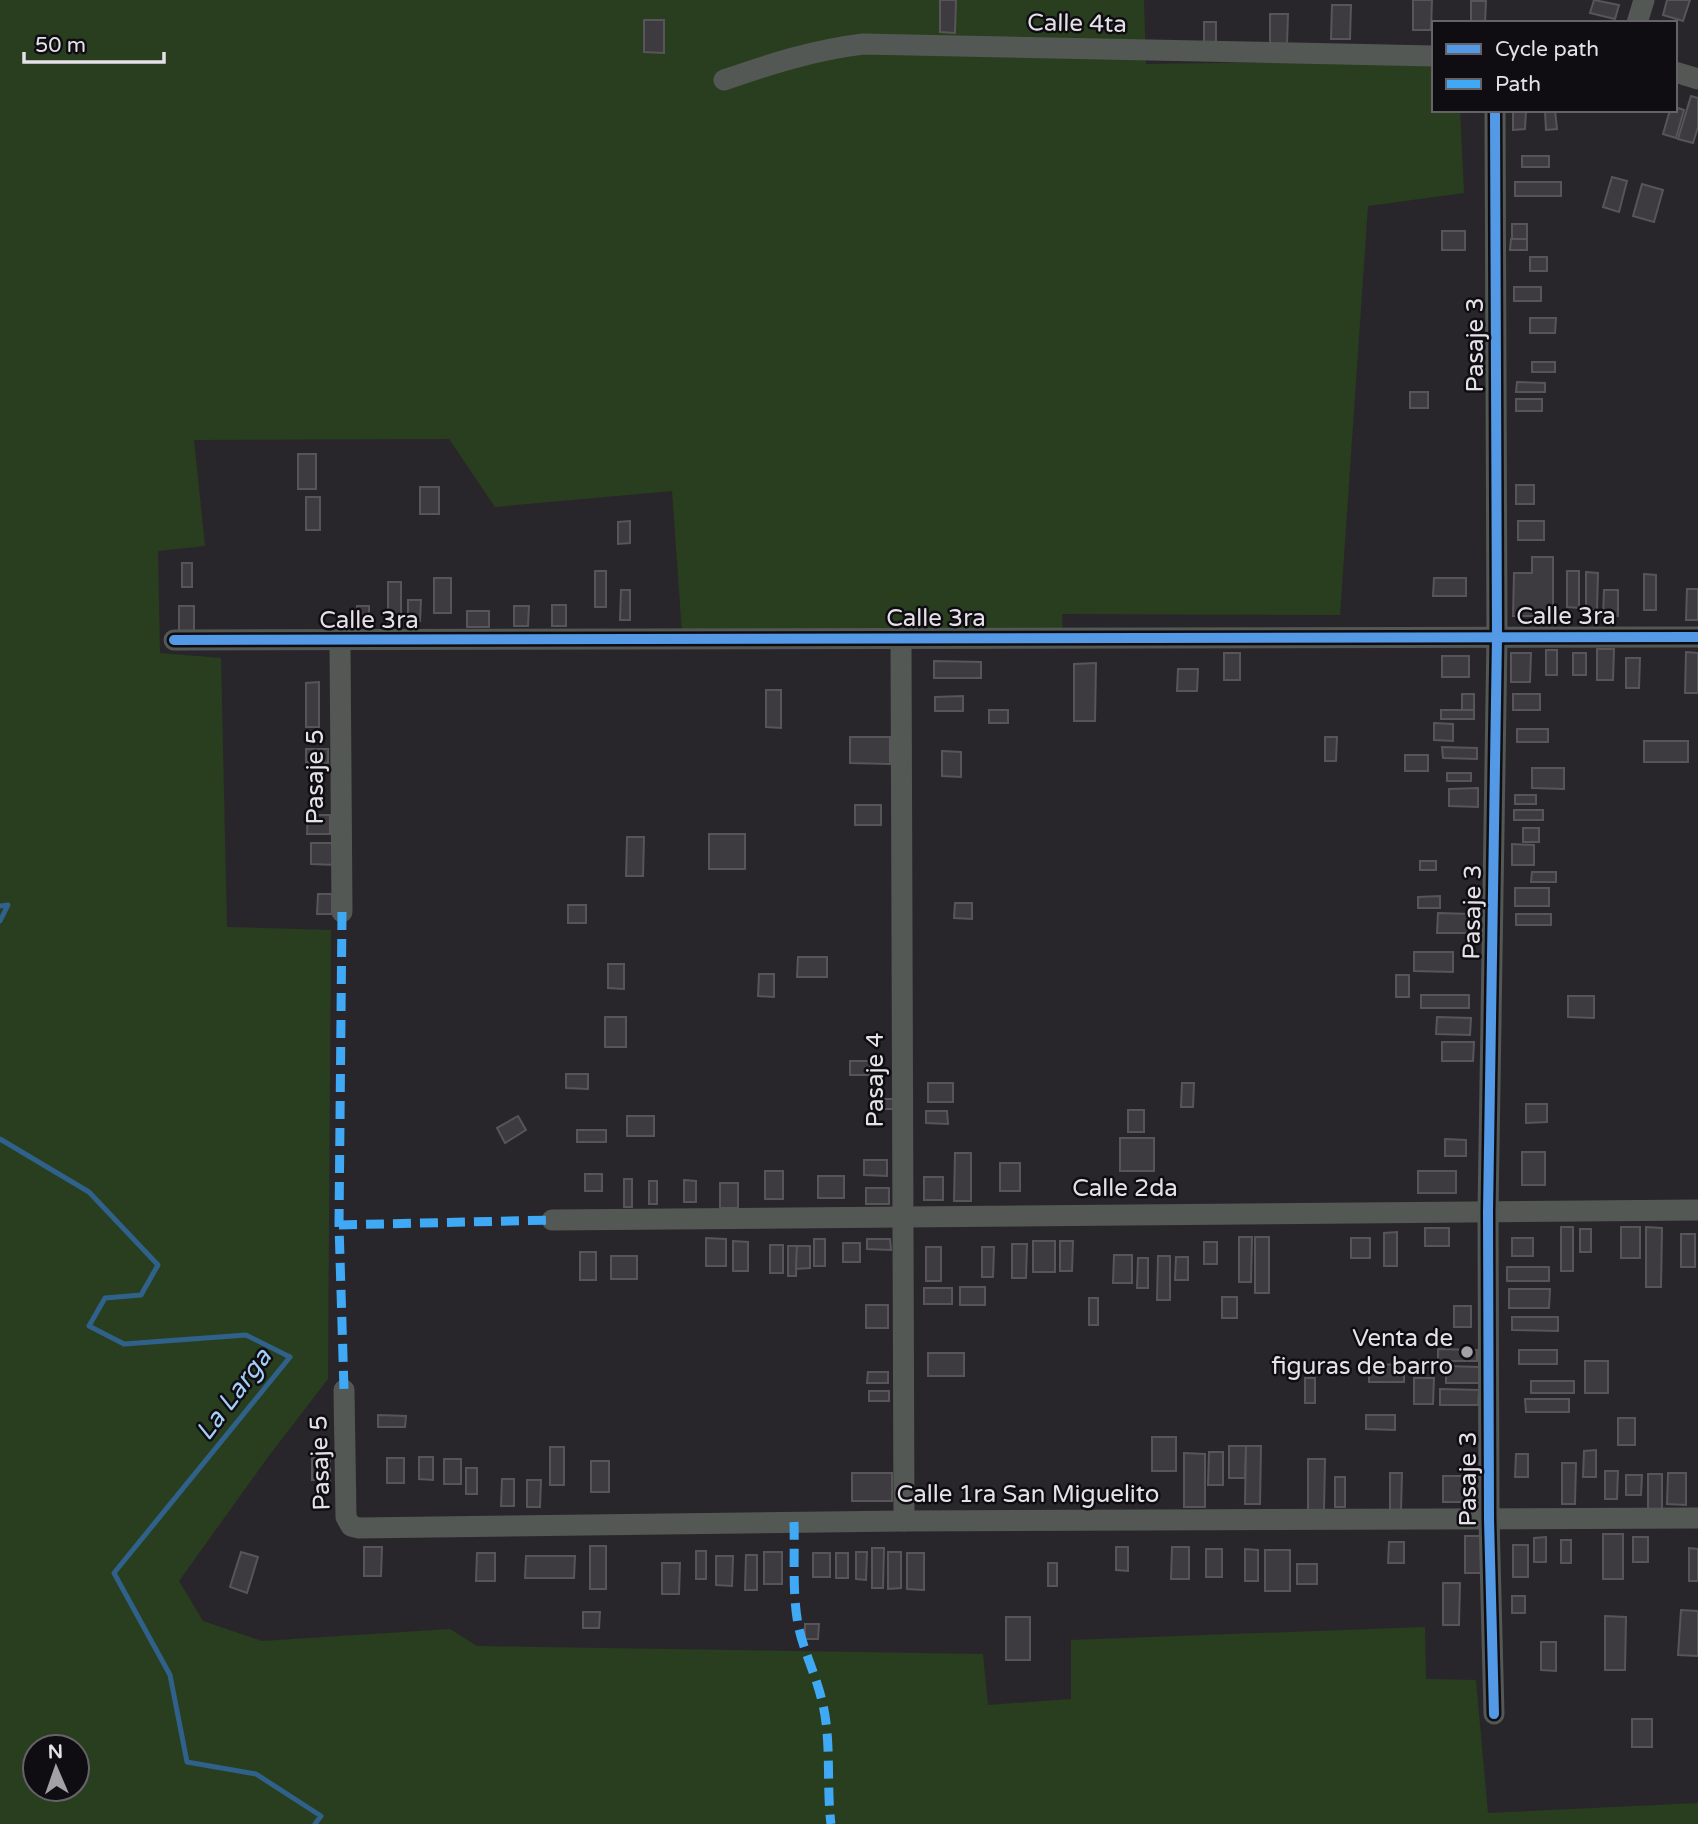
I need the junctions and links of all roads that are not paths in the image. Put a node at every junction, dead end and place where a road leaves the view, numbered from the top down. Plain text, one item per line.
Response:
1 (1644, 0) edge
2 (1638, 21) edge
3 (1432, 55) edge
4 (1677, 73) edge
5 (1698, 79) edge
6 (724, 80) dead end
7 (1495, 112) edge
8 (1698, 636) edge
9 (1497, 637) junction
10 (901, 639) junction
11 (174, 640) dead end
12 (340, 641) junction
13 (342, 912) dead end
14 (1698, 1210) edge
15 (1488, 1212) junction
16 (902, 1215) junction
17 (552, 1220) dead end
18 (345, 1390) dead end
19 (1698, 1518) edge
20 (1489, 1519) junction
21 (904, 1521) junction
22 (359, 1528) joint
23 (1494, 1714) dead end

1 - 2 street
3 - 6 street, Calle 4ta
4 - 5 street
7 - 9 street, Pasaje 3
8 - 9 street, Calle 3ra
9 - 10 street, Calle 3ra
9 - 15 street, Pasaje 3
10 - 12 street, Calle 3ra
10 - 16 street, Pasaje 4
11 - 12 street, Calle 3ra
12 - 13 street, Pasaje 5
14 - 15 street, Calle 2da
15 - 16 street, Calle 2da
15 - 20 street, Pasaje 3
16 - 17 street, Calle 2da
16 - 21 street, Pasaje 4
18 - 22 street, Pasaje 5
19 - 20 street, Calle 1ra San Miguelito
20 - 21 street, Calle 1ra San Miguelito
20 - 23 street, Pasaje 3
21 - 22 street, Calle 1ra San Miguelito

